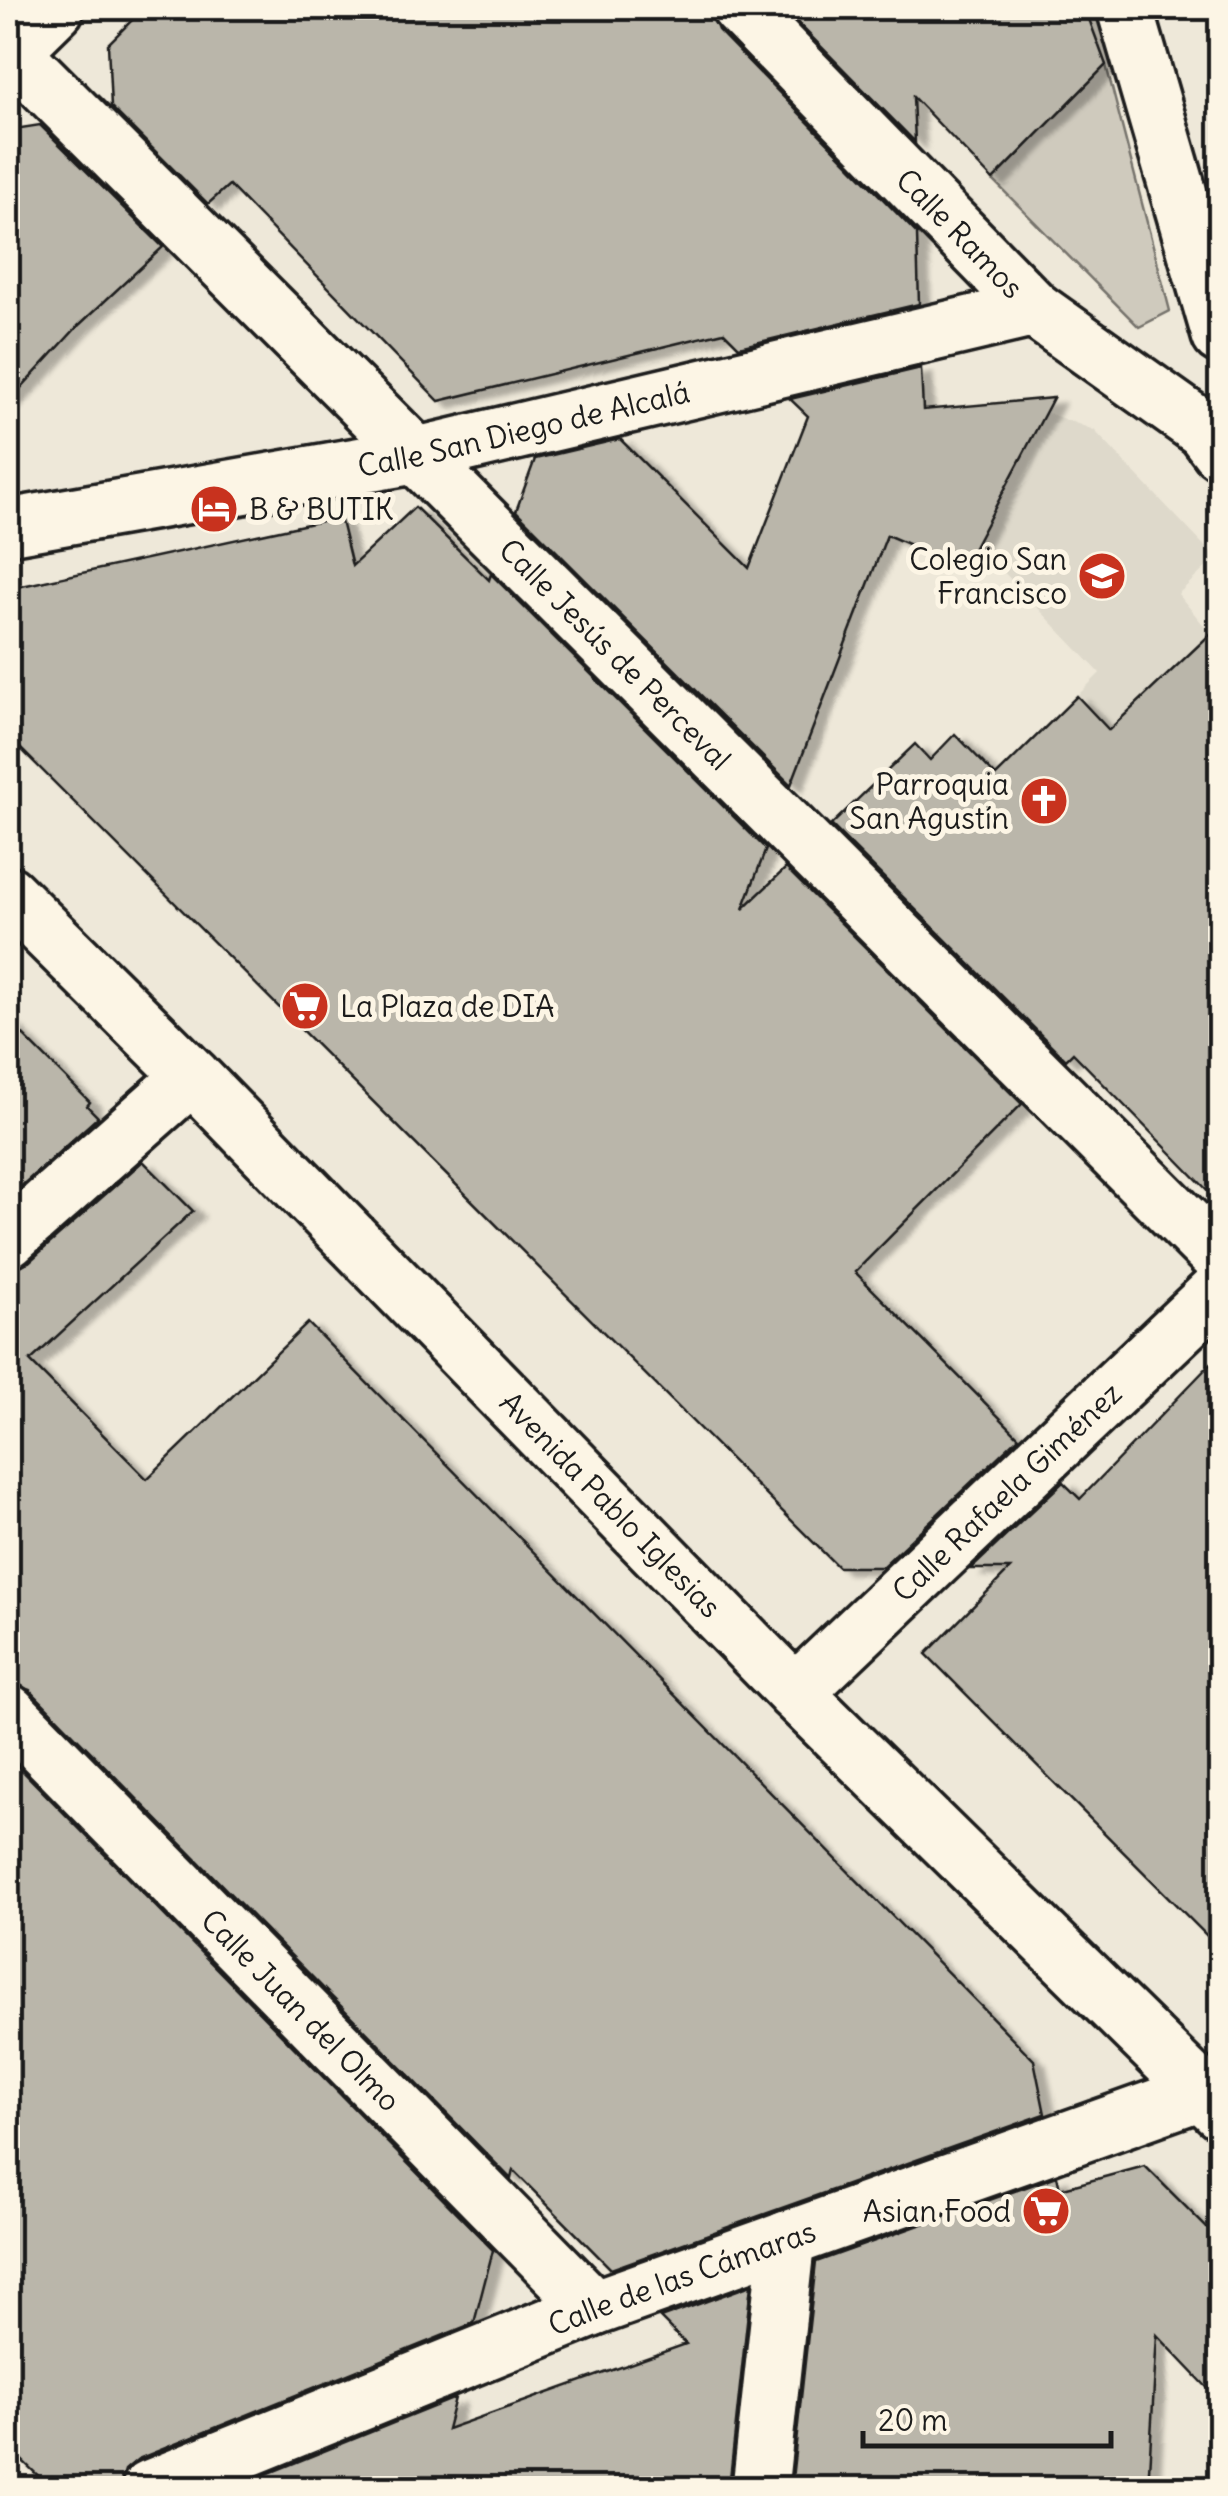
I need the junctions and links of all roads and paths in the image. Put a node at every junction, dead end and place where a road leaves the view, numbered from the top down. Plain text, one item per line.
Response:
1 (56, 8) edge
2 (740, 8) edge
3 (1125, 8) edge
4 (9, 52) edge
5 (1034, 309) junction
6 (1220, 336) edge
7 (1215, 433) edge
8 (414, 456) junction
9 (8, 527) edge
10 (8, 894) edge
11 (192, 1076) junction
12 (8, 1240) edge
13 (1220, 1258) edge
14 (1220, 1288) edge
15 (796, 1694) junction
16 (8, 1712) edge
17 (1214, 2096) edge
18 (787, 2240) junction
19 (594, 2308) junction
20 (150, 2488) edge
21 (760, 2488) edge

1 - 4 street
2 - 5 street, Calle Ramos
3 - 6 street
4 - 8 street, Calle Jesús de Perceval
5 - 7 street, Calle Ramos
5 - 8 street, Calle San Diego de Alcalá
8 - 9 street, Calle San Diego de Alcalá
8 - 13 street, Calle Jesús de Perceval
10 - 11 street, Avenida Pablo Iglesias
11 - 12 street
11 - 15 street, Avenida Pablo Iglesias
14 - 15 street, Calle Rafaela Giménez
15 - 17 street, Avenida Pablo Iglesias
16 - 19 street, Calle Juan del Olmo
17 - 18 street, Calle de las Cámaras
18 - 19 street, Calle de las Cámaras
18 - 21 street
19 - 20 street, Calle de las Cámaras

